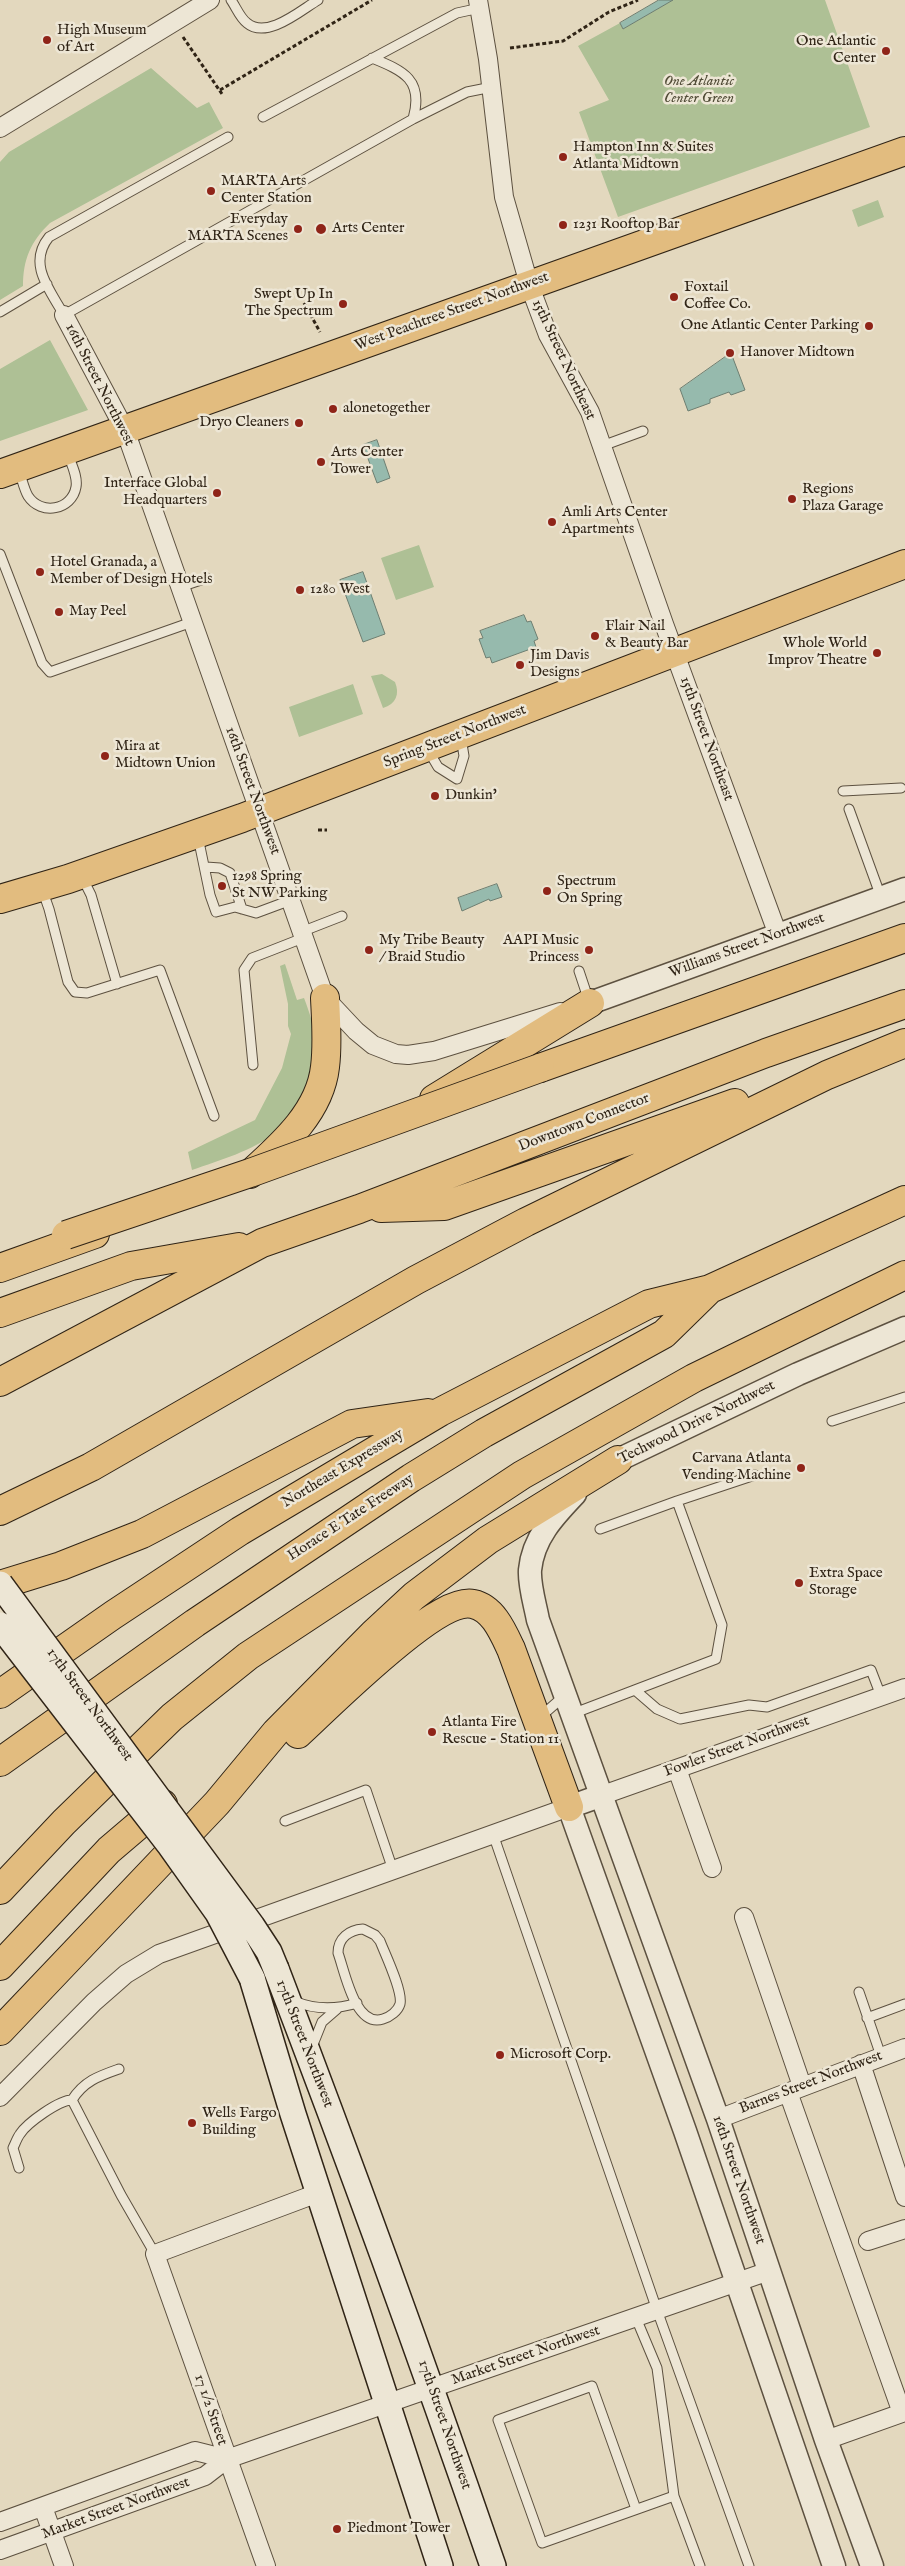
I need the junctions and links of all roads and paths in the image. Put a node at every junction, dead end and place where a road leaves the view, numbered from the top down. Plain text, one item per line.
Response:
1 (210, 0) edge
2 (231, 0) edge
3 (318, 0) edge
4 (372, 0) edge
5 (638, 0) edge
6 (479, 4) edge
7 (117, 26) dead end
8 (124, 32) dead end
9 (184, 40) dead end
10 (510, 48) dead end
11 (372, 58) junction
12 (492, 87) junction
13 (263, 117) dead end
14 (413, 119) junction
15 (0, 128) edge
16 (228, 137) dead end
17 (905, 151) edge
18 (47, 284) junction
19 (529, 284) junction
20 (304, 303) dead end
21 (0, 312) edge
22 (64, 315) junction
23 (320, 332) dead end
24 (124, 430) junction
25 (644, 431) dead end
26 (602, 446) junction
27 (67, 451) junction
28 (9, 471) edge
29 (0, 554) edge
30 (905, 564) edge
31 (207, 578) dead end
32 (180, 587) junction
33 (192, 622) junction
34 (674, 653) junction
35 (461, 735) junction
36 (426, 748) junction
37 (901, 788) dead end
38 (843, 791) dead end
39 (849, 809) dead end
40 (260, 812) junction
41 (318, 830) dead end
42 (327, 830) dead end
43 (197, 834) junction
44 (206, 867) junction
45 (81, 874) junction
46 (41, 887) junction
47 (905, 889) edge
48 (881, 898) junction
49 (0, 899) edge
50 (291, 900) junction
51 (242, 909) junction
52 (342, 916) dead end
53 (302, 935) junction
54 (778, 935) junction
55 (905, 938) edge
56 (579, 971) dead end
57 (117, 984) junction
58 (325, 998) junction
59 (590, 1003) junction
60 (905, 1004) edge
61 (905, 1043) edge
62 (253, 1065) dead end
63 (827, 1075) junction
64 (214, 1116) dead end
65 (242, 1182) junction
66 (905, 1200) edge
67 (359, 1209) junction
68 (262, 1243) junction
69 (0, 1258) edge
70 (0, 1268) edge
71 (905, 1275) edge
72 (710, 1289) junction
73 (0, 1313) edge
74 (905, 1328) edge
75 (0, 1382) edge
76 (905, 1397) edge
77 (440, 1412) junction
78 (832, 1421) dead end
79 (618, 1460) junction
80 (756, 1475) dead end
81 (677, 1501) junction
82 (0, 1512) edge
83 (600, 1529) dead end
84 (0, 1585) edge
85 (334, 1598) junction
86 (0, 1625) edge
87 (905, 1688) edge
88 (634, 1690) junction
89 (0, 1694) edge
90 (881, 1696) junction
91 (568, 1705) junction
92 (537, 1719) junction
93 (0, 1762) edge
94 (677, 1769) junction
95 (600, 1796) junction
96 (217, 1803) junction
97 (569, 1807) junction
98 (155, 1810) junction
99 (285, 1821) dead end
100 (494, 1834) junction
101 (712, 1868) dead end
102 (393, 1870) junction
103 (0, 1890) edge
104 (744, 1917) dead end
105 (0, 1966) edge
106 (860, 1992) dead end
107 (287, 1998) junction
108 (357, 2003) junction
109 (905, 2004) edge
110 (337, 2009) junction
111 (867, 2018) junction
112 (0, 2031) edge
113 (905, 2048) edge
114 (310, 2055) junction
115 (881, 2056) junction
116 (861, 2064) junction
117 (119, 2069) dead end
118 (795, 2089) junction
119 (0, 2097) edge
120 (72, 2100) junction
121 (718, 2119) junction
122 (19, 2168) dead end
123 (318, 2193) junction
124 (905, 2196) edge
125 (905, 2229) edge
126 (868, 2241) dead end
127 (155, 2254) junction
128 (769, 2271) junction
129 (737, 2283) junction
130 (658, 2310) junction
131 (636, 2318) junction
132 (432, 2388) junction
133 (386, 2404) junction
134 (903, 2412) edge
135 (826, 2440) junction
136 (227, 2459) junction
137 (674, 2496) junction
138 (43, 2508) junction
139 (636, 2509) junction
140 (0, 2522) edge
141 (52, 2532) junction
142 (0, 2550) edge
143 (64, 2566) edge
144 (266, 2566) edge
145 (440, 2566) edge
146 (493, 2566) edge
147 (700, 2566) edge
148 (749, 2566) edge
149 (834, 2566) edge
150 (872, 2566) edge

1 - 15 street
2 - 3 lane
4 - 9 path
5 - 10 path
6 - 11 lane
6 - 12 street, 15th Street Northeast
7 - 8 path
11 - 13 lane
11 - 14 lane
12 - 14 lane
12 - 19 street, 15th Street Northeast
14 - 22 lane
16 - 18 lane
17 - 19 main road, West Peachtree Street Northwest
18 - 21 lane
18 - 22 lane
19 - 24 main road, West Peachtree Street Northwest
19 - 26 street, 15th Street Northeast
20 - 23 path
22 - 24 street, 16th Street Northwest
24 - 27 main road, West Peachtree Street Northwest
24 - 32 street, 16th Street Northwest
25 - 26 lane
26 - 34 street, 15th Street Northeast
27 - 28 main road, West Peachtree Street Northwest
27 - 28 lane
29 - 33 lane
30 - 34 main road, Spring Street Northwest
31 - 32 lane
32 - 33 street, 16th Street Northwest
33 - 40 street, 16th Street Northwest
34 - 35 main road, Spring Street Northwest
34 - 54 street, 15th Street Northeast
35 - 36 main road, Spring Street Northwest
35 - 36 lane
36 - 40 main road, Spring Street Northwest
37 - 38 lane
39 - 48 lane
40 - 43 main road, Spring Street Northwest
40 - 50 street, 16th Street Northwest
41 - 42 path
43 - 44 lane
43 - 45 main road, Spring Street Northwest
44 - 51 lane
44 - 51 lane
45 - 46 main road, Spring Street Northwest
45 - 57 lane
46 - 49 main road, Spring Street Northwest
46 - 57 lane
47 - 48 street, Williams Street Northwest
48 - 54 street, Williams Street Northwest
50 - 51 lane
50 - 53 street, 16th Street Northwest
52 - 53 lane
53 - 58 street, 16th Street Northwest
53 - 62 lane
54 - 59 street, Williams Street Northwest
55 - 69 main road, bridge
56 - 59 lane
57 - 64 lane
58 - 59 street, 16th Street Northwest
58 - 65 main road
59 - 65 main road
60 - 67 main road, Downtown Connector
61 - 63 main road
63 - 67 main road
63 - 82 main road
65 - 70 main road
66 - 72 main road
67 - 68 main road, Downtown Connector
68 - 73 main road
68 - 75 main road
71 - 85 main road
72 - 77 main road, Northeast Expressway
72 - 93 main road, Horace E Tate Freeway
74 - 79 street, Techwood Drive Northwest
76 - 78 lane
77 - 84 main road
77 - 89 main road, Northeast Expressway
79 - 85 main road
79 - 91 street, Techwood Drive Northwest
79 - 96 main road
80 - 81 lane
81 - 83 lane
81 - 88 lane
84 - 98 main road, 17th Street Northwest, bridge
85 - 103 main road
86 - 98 main road, 17th Street Northwest, bridge
87 - 90 street, Fowler Street Northwest
88 - 90 lane
88 - 91 lane
90 - 94 street, Fowler Street Northwest
91 - 92 lane
91 - 95 street, Techwood Drive Northwest
92 - 96 main road
92 - 97 main road
94 - 95 street, Fowler Street Northwest
94 - 101 street
95 - 97 street, Fowler Street Northwest
95 - 121 street, 16th Street Northwest
96 - 112 main road
97 - 100 street
97 - 129 street
98 - 105 main road
98 - 107 main road, 17th Street Northwest, bridge
98 - 123 main road, 17th Street Northwest, bridge
99 - 102 lane
100 - 102 street
100 - 130 lane
102 - 119 street
104 - 118 street
106 - 111 lane
107 - 110 lane
107 - 114 main road, 17th Street Northwest
108 - 108 lane
108 - 110 lane
109 - 111 lane
110 - 114 lane
111 - 115 lane
113 - 115 street, Barnes Street Northwest
114 - 132 main road, 17th Street Northwest
115 - 116 street, Barnes Street Northwest
116 - 118 street, Barnes Street Northwest
116 - 124 street
117 - 120 lane
118 - 121 street, Barnes Street Northwest
118 - 134 street
120 - 122 lane
120 - 127 lane
121 - 128 street, 16th Street Northwest
123 - 127 street
123 - 133 main road, 17th Street Northwest
125 - 126 street
127 - 136 street, 17 1/2 Street
128 - 129 street, Market Street Northwest
128 - 135 street, 16th Street Northwest
129 - 130 street, Market Street Northwest
129 - 149 street
130 - 131 street, Market Street Northwest
130 - 148 lane
131 - 132 street, Market Street Northwest
131 - 137 lane
132 - 133 street, Market Street Northwest
132 - 146 main road, 17th Street Northwest
133 - 136 street, Market Street Northwest
133 - 145 main road, 17th Street Northwest
134 - 135 street
135 - 150 street, 16th Street Northwest
136 - 138 street, Market Street Northwest
136 - 141 street, Market Street Northwest
136 - 144 street, 17 1/2 Street
137 - 139 lane
137 - 147 lane
138 - 140 street, Market Street Northwest
138 - 141 street
139 - 139 lane
141 - 142 street, Market Street Northwest
141 - 143 street

